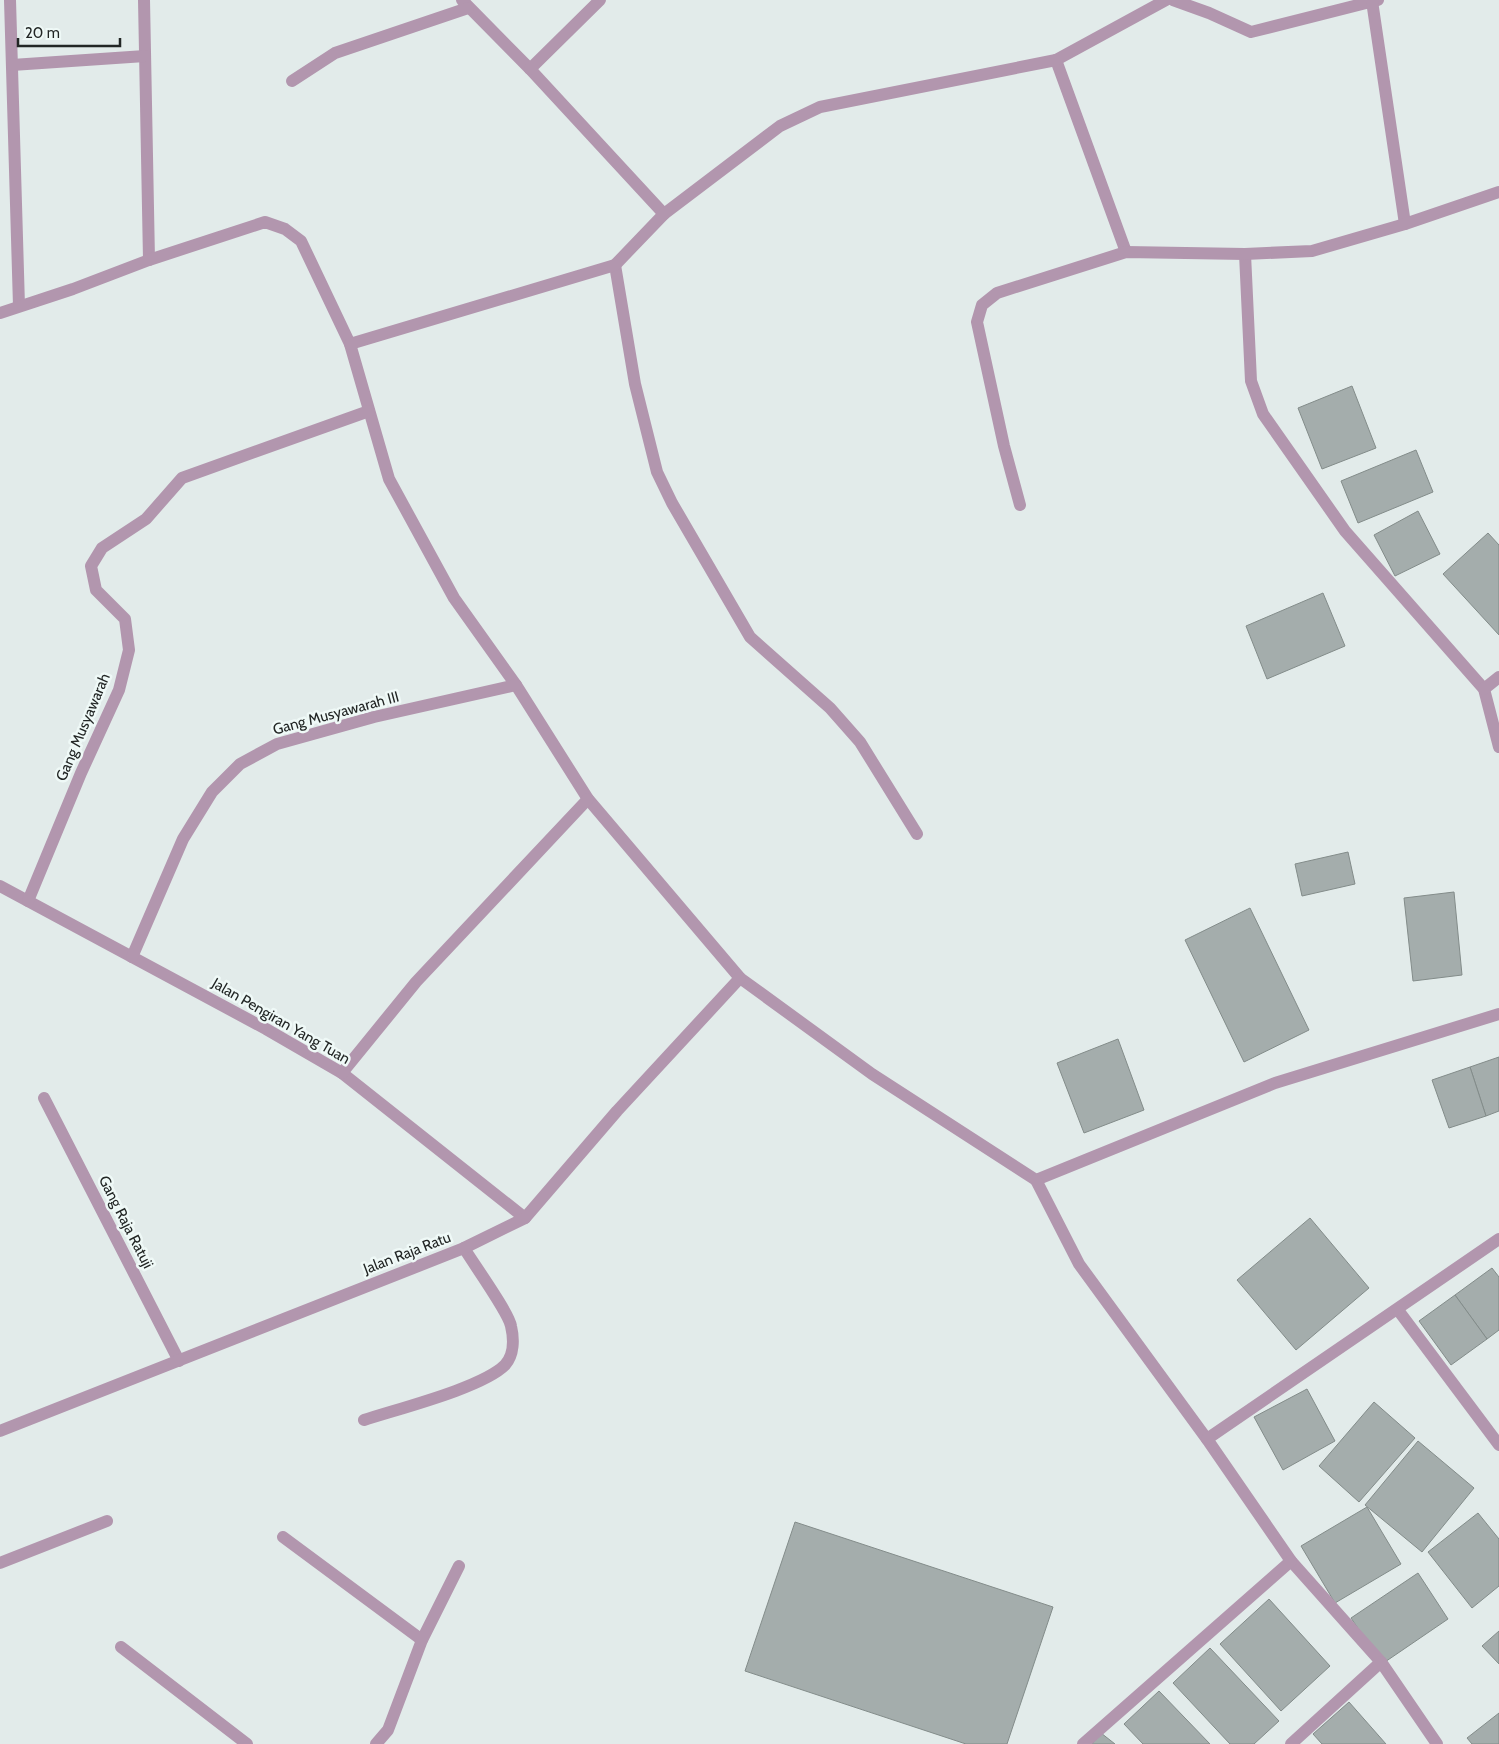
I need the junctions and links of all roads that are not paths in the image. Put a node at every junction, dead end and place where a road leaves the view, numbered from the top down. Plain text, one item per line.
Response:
1 (10, 0) edge
2 (144, 0) edge
3 (600, 0) edge
4 (1166, 0) edge
5 (1174, 0) edge
6 (1375, 1) edge
7 (465, 4) edge
8 (145, 56) junction
9 (1056, 60) junction
10 (530, 69) junction
11 (8, 74) edge
12 (292, 81) dead end
13 (1499, 192) edge
14 (664, 214) junction
15 (1405, 224) junction
16 (1126, 252) junction
17 (1245, 254) junction
18 (149, 260) junction
19 (615, 265) junction
20 (19, 306) junction
21 (0, 313) edge
22 (350, 344) junction
23 (369, 411) junction
24 (1020, 506) dead end
25 (1499, 677) edge
26 (516, 685) junction
27 (1484, 689) junction
28 (1499, 747) edge
29 (588, 799) junction
30 (917, 834) dead end
31 (0, 886) edge
32 (28, 901) junction
33 (132, 957) junction
34 (740, 978) junction
35 (1499, 1014) edge
36 (342, 1073) junction
37 (44, 1098) dead end
38 (1036, 1180) junction
39 (525, 1218) junction
40 (1499, 1239) edge
41 (464, 1248) junction
42 (1398, 1310) junction
43 (179, 1361) junction
44 (364, 1420) dead end
45 (0, 1431) edge
46 (1207, 1439) junction
47 (1499, 1445) edge
48 (107, 1520) dead end
49 (283, 1537) dead end
50 (1291, 1561) junction
51 (0, 1563) edge
52 (459, 1566) dead end
53 (422, 1640) junction
54 (121, 1647) dead end
55 (1381, 1662) junction
56 (247, 1744) edge
57 (376, 1744) edge
58 (1083, 1744) edge
59 (1291, 1744) edge
60 (1437, 1744) edge

1 - 11 street
2 - 8 street
3 - 10 street
4 - 9 street
5 - 6 street
6 - 15 street
7 - 10 street
7 - 12 street
8 - 11 street
8 - 18 street
9 - 14 street
9 - 16 street
10 - 14 street
11 - 20 street
13 - 15 street
14 - 19 street
15 - 17 street
16 - 17 street
16 - 24 street
17 - 27 street
18 - 20 street
18 - 22 street
19 - 22 street
19 - 30 street
20 - 21 street
22 - 23 street
23 - 26 street
23 - 32 street, Gang Musyawarah
25 - 27 street
26 - 29 street
26 - 33 street, Gang Musyawarah III
27 - 28 street
29 - 34 street
29 - 36 street
31 - 32 street, Jalan Pengiran Yang Tuan
32 - 33 street, Jalan Pengiran Yang Tuan
33 - 36 street, Jalan Pengiran Yang Tuan
34 - 38 street
34 - 39 street, Jalan Raja Ratu
35 - 38 street
36 - 39 street, Jalan Pengiran Yang Tuan
37 - 43 street, Gang Raja Ratuji
38 - 46 street
39 - 41 street, Jalan Raja Ratu
40 - 42 street
41 - 43 street, Jalan Raja Ratu
41 - 44 street
42 - 46 street
42 - 47 street
43 - 45 street, Jalan Raja Ratu
46 - 50 street
48 - 51 street
49 - 53 street
50 - 55 street
50 - 58 street
52 - 53 street
53 - 57 street
54 - 56 street
55 - 59 street
55 - 60 street

